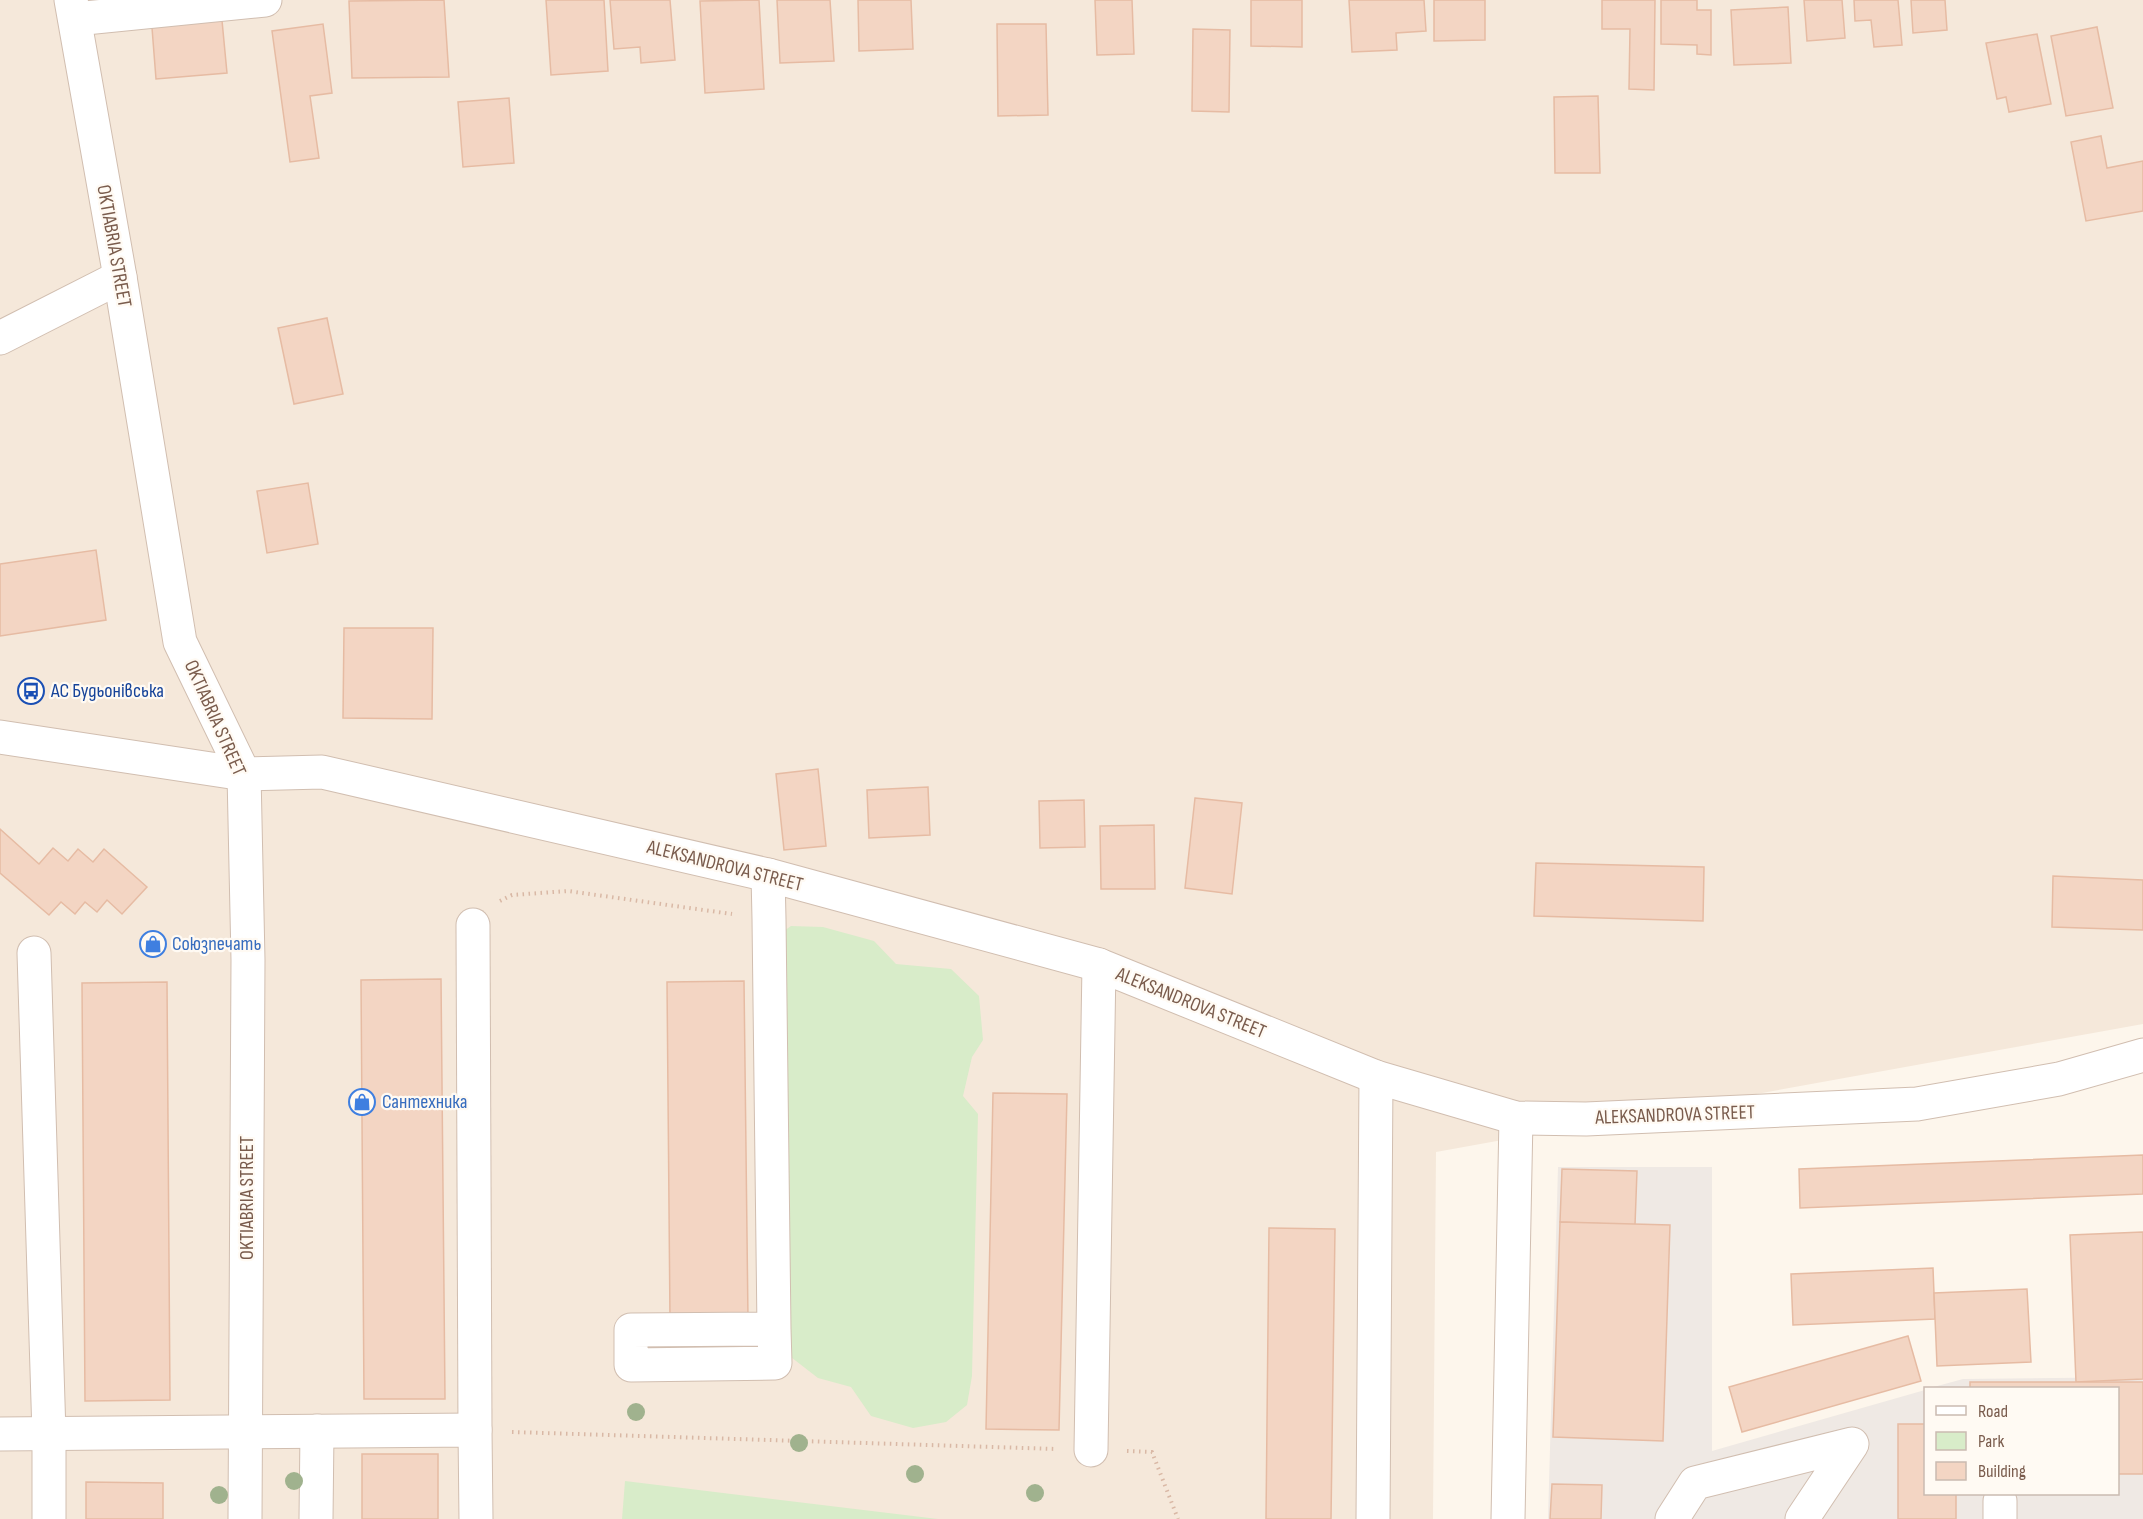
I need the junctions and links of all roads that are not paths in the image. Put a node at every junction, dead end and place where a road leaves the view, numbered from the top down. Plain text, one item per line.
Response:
1 (265, 0) edge
2 (73, 10) edge
3 (120, 277) junction
4 (0, 338) edge
5 (0, 737) edge
6 (244, 774) junction
7 (768, 875) junction
8 (473, 925) road end
9 (34, 952) dead end
10 (1099, 966) junction
11 (2143, 1055) edge
12 (1376, 1077) junction
13 (1516, 1118) junction
14 (774, 1329) dead end
15 (476, 1430) junction
16 (246, 1431) junction
17 (317, 1431) junction
18 (0, 1434) edge
19 (49, 1434) junction
20 (1091, 1450) road end
21 (49, 1519) edge
22 (245, 1519) edge
23 (316, 1519) edge
24 (476, 1519) edge
25 (1373, 1519) edge
26 (1508, 1519) edge
27 (1672, 1519) edge
28 (1802, 1519) edge

1 - 2 street
2 - 3 street, OKTIABRIA STREET
3 - 4 street
3 - 6 street, OKTIABRIA STREET
5 - 6 street, ALEKSANDROVA STREET
6 - 7 street, ALEKSANDROVA STREET
6 - 16 street, OKTIABRIA STREET
7 - 10 street, ALEKSANDROVA STREET
7 - 14 street
8 - 15 street
9 - 19 street
10 - 12 street, ALEKSANDROVA STREET
10 - 20 street
11 - 13 street, ALEKSANDROVA STREET
12 - 13 street, ALEKSANDROVA STREET
12 - 25 street
13 - 26 street
15 - 17 street
15 - 24 street
16 - 17 street
16 - 19 street
16 - 22 street, OKTIABRIA STREET
17 - 23 street
18 - 19 street
19 - 21 street
27 - 28 street

